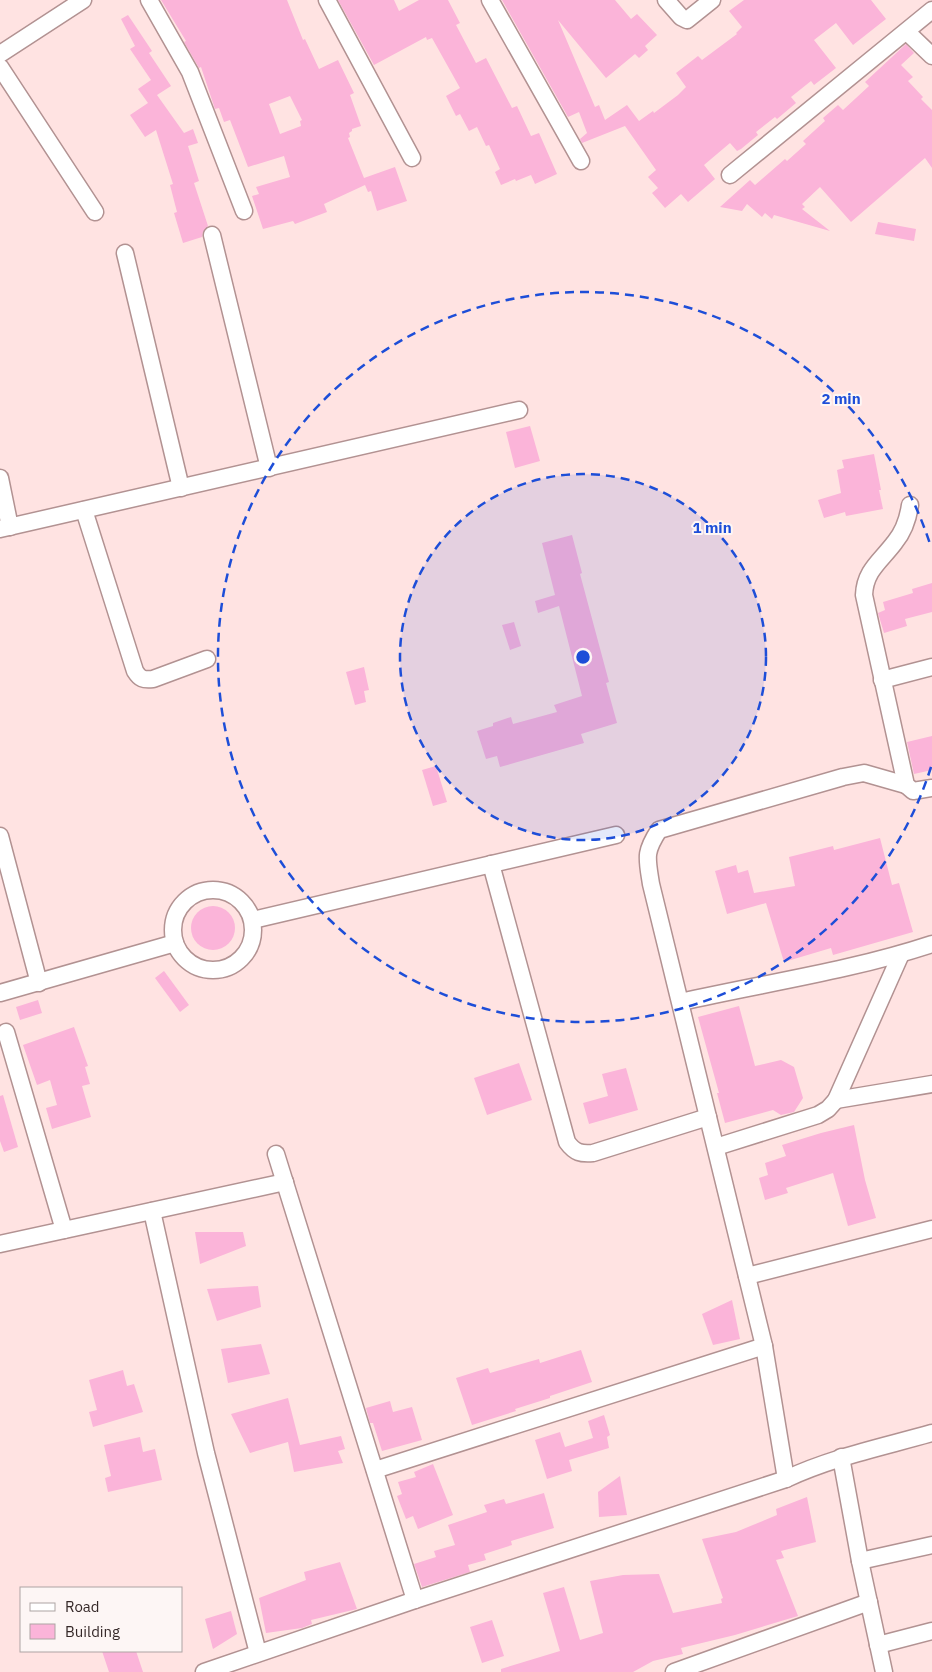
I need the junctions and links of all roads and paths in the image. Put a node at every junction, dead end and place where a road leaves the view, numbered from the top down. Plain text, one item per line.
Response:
1 (83, 0) edge
2 (149, 0) edge
3 (327, 0) edge
4 (490, 0) edge
5 (666, 0) edge
6 (712, 0) edge
7 (932, 10) edge
8 (907, 32) junction
9 (0, 54) edge
10 (932, 56) edge
11 (0, 67) edge
12 (412, 158) dead end
13 (581, 161) dead end
14 (730, 175) dead end
15 (244, 211) dead end
16 (95, 212) dead end
17 (212, 235) dead end
18 (125, 253) dead end
19 (519, 410) dead end
20 (269, 468) junction
21 (0, 478) edge
22 (181, 488) junction
23 (910, 505) dead end
24 (84, 510) junction
25 (5, 528) edge
26 (207, 659) dead end
27 (932, 667) edge
28 (882, 680) junction
29 (906, 785) junction
30 (932, 788) edge
31 (616, 835) dead end
32 (0, 836) edge
33 (491, 864) junction
34 (253, 920) junction
35 (175, 943) junction
36 (932, 944) edge
37 (901, 954) junction
38 (39, 983) junction
39 (0, 993) edge
40 (681, 1002) junction
41 (6, 1032) dead end
42 (932, 1084) edge
43 (836, 1100) junction
44 (708, 1117) junction
45 (716, 1147) junction
46 (276, 1154) dead end
47 (285, 1182) junction
48 (152, 1211) junction
49 (932, 1229) edge
50 (64, 1230) junction
51 (0, 1244) edge
52 (747, 1276) junction
53 (764, 1346) junction
54 (932, 1433) edge
55 (841, 1457) junction
56 (375, 1470) junction
57 (786, 1479) junction
58 (932, 1545) edge
59 (860, 1561) junction
60 (415, 1600) junction
61 (869, 1602) junction
62 (932, 1631) edge
63 (878, 1645) junction
64 (258, 1653) junction
65 (204, 1672) edge
66 (674, 1672) edge
67 (884, 1672) edge

1 - 9 street
2 - 15 street
3 - 12 street
4 - 13 street
5 - 6 street
7 - 8 street
8 - 10 street
8 - 14 street
11 - 16 street
17 - 20 street
18 - 22 street
19 - 20 street
20 - 22 street
21 - 25 street
22 - 24 street
23 - 28 street
24 - 25 street
24 - 26 street
27 - 28 street
28 - 29 street
29 - 30 street
29 - 40 street
31 - 33 street
32 - 38 street
33 - 34 street
33 - 44 street
34 - 35 street
34 - 35 street
35 - 38 street
36 - 37 street
37 - 40 street
37 - 43 street
38 - 39 street
40 - 44 street
41 - 50 street
42 - 43 street
43 - 45 street
44 - 45 street
45 - 52 street
46 - 47 street
47 - 48 street
47 - 56 street
48 - 50 street
48 - 64 street
49 - 52 street
50 - 51 street
52 - 53 street
53 - 56 street
53 - 57 street
54 - 55 street
55 - 57 street
55 - 59 street
56 - 60 street
57 - 60 street
58 - 59 street
59 - 61 street
60 - 64 street
61 - 63 street
61 - 66 street
62 - 63 street
63 - 67 street
64 - 65 street

